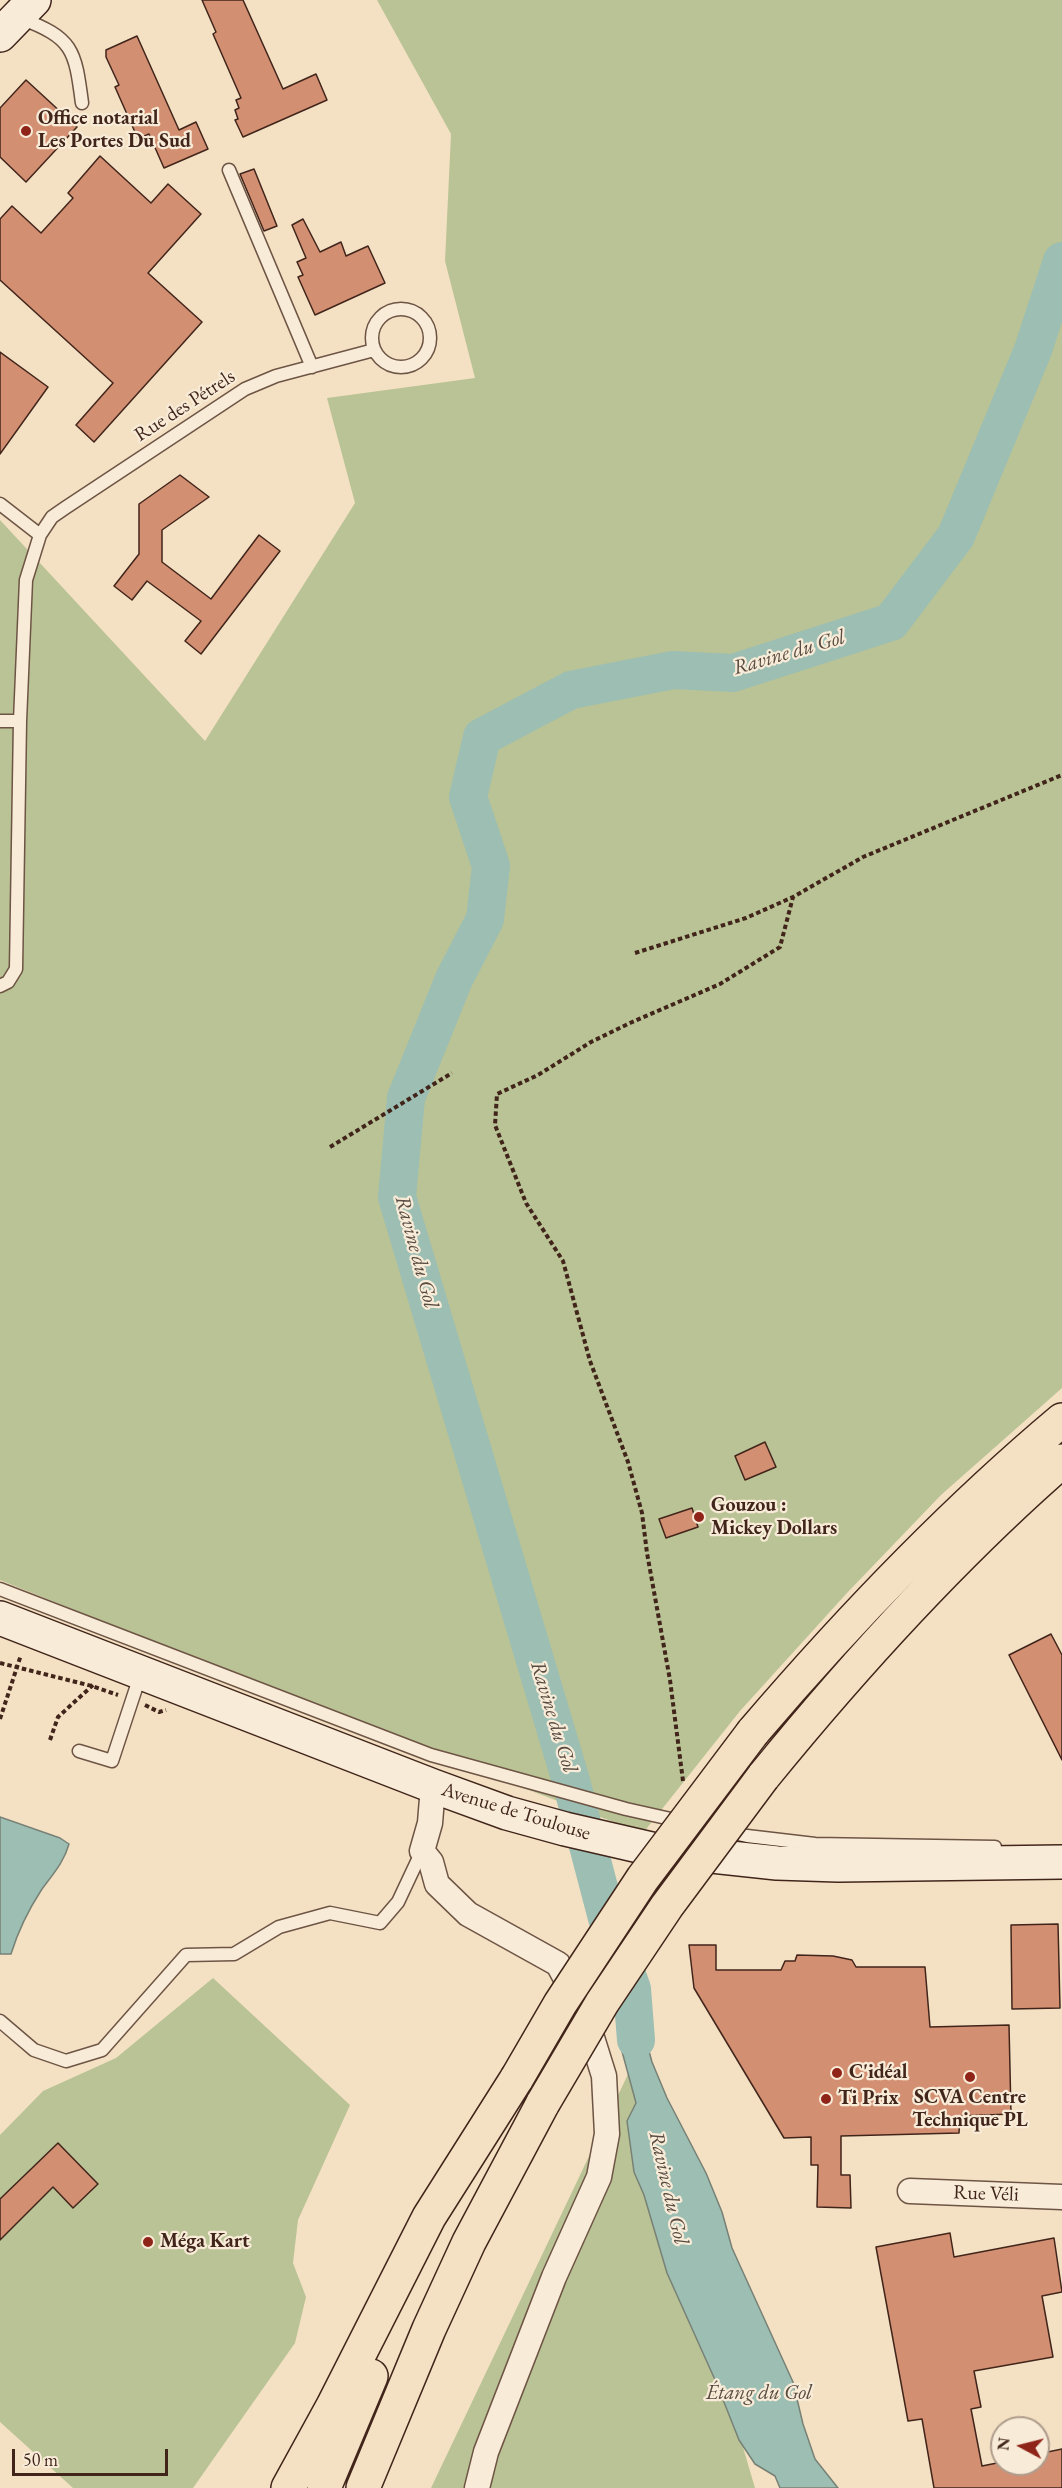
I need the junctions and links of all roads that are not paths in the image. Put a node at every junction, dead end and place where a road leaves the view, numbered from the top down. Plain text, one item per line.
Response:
1 (17, 17) edge
2 (82, 103) dead end
3 (229, 170) dead end
4 (374, 350) junction
5 (312, 367) junction
6 (0, 504) edge
7 (40, 535) junction
8 (0, 721) edge
9 (20, 721) junction
10 (0, 986) edge
11 (1062, 1420) edge
12 (1062, 1461) edge
13 (0, 1589) edge
14 (0, 1618) edge
15 (137, 1686) junction
16 (79, 1750) dead end
17 (433, 1786) junction
18 (1011, 1847) dead end
19 (422, 1851) junction
20 (1062, 1862) edge
21 (0, 2020) edge
22 (517, 2078) junction
23 (910, 2191) dead end
24 (1062, 2197) edge
25 (288, 2488) edge
26 (324, 2488) edge
27 (363, 2488) edge
28 (477, 2488) edge

1 - 2 lane
3 - 5 lane
4 - 4 lane
4 - 5 lane, Rue des Pétrels
5 - 7 lane, Rue des Pétrels
6 - 7 lane
7 - 9 lane, Rue des Pétrels
8 - 9 lane
9 - 10 lane, Rue des Pétrels
11 - 22 highway, bridge
12 - 27 highway, bridge
13 - 18 lane
14 - 15 main road, Avenue de Toulouse
15 - 16 lane
15 - 17 main road, Avenue de Toulouse
17 - 19 street
17 - 20 main road, Avenue de Toulouse
19 - 21 lane
19 - 28 street
22 - 25 highway
22 - 26 highway
23 - 24 street, Rue Véli

